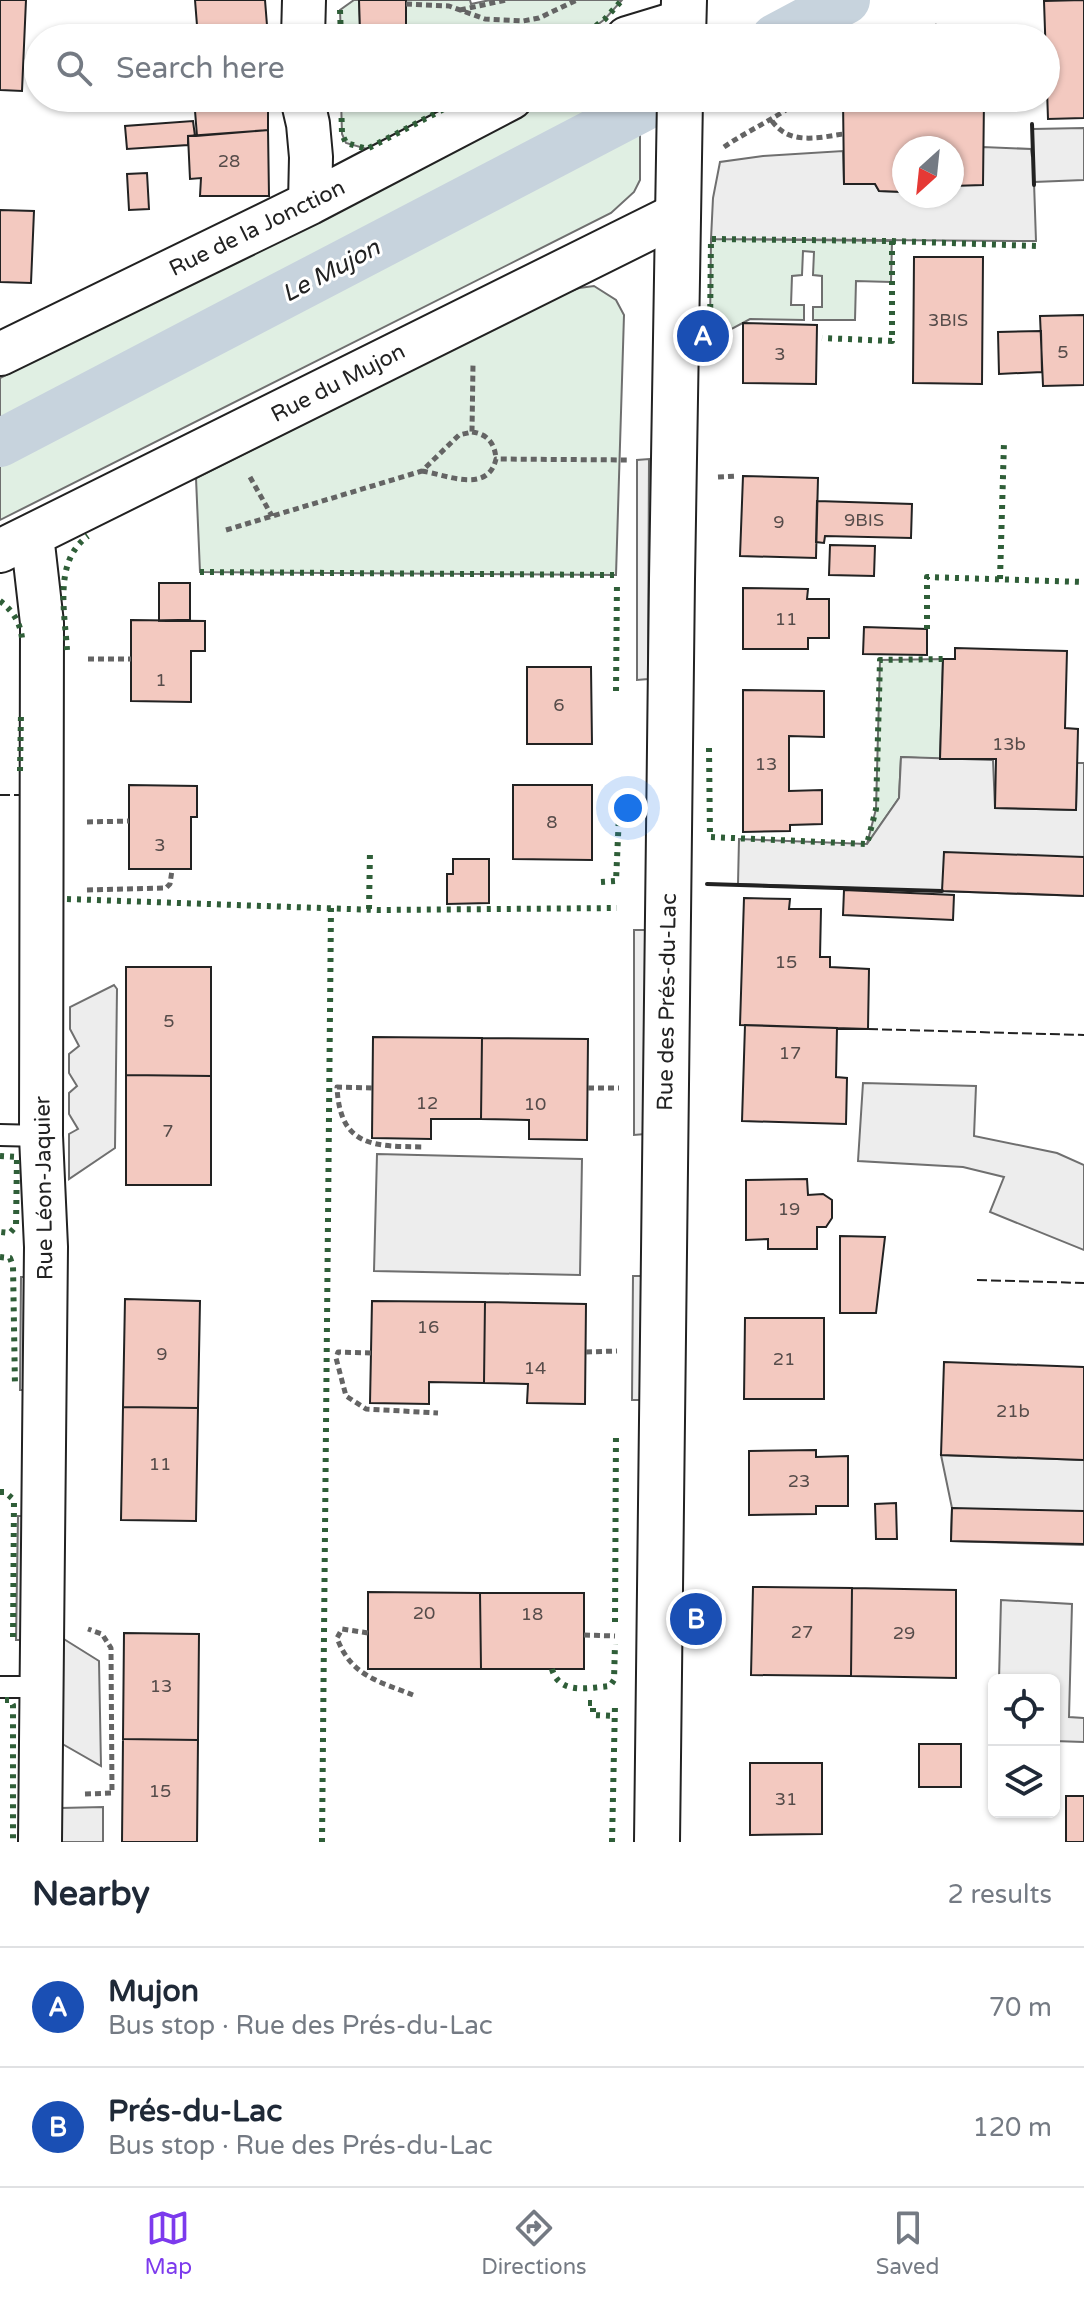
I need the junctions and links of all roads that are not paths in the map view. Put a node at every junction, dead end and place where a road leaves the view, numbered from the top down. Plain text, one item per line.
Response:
1 (304, 0) edge
2 (303, 24) edge
3 (305, 112) edge
4 (484, 112) edge
5 (684, 112) edge
6 (310, 203) junction
7 (676, 215) junction
8 (0, 354) edge
9 (16, 543) edge
10 (0, 1135) edge
11 (41, 1136) junction
12 (0, 1687) edge
13 (41, 1687) junction
14 (40, 1842) edge
15 (657, 1842) edge

1 - 2 street
3 - 6 street
4 - 6 street, Rue de la Jonction
5 - 7 street, Rue des Prés-du-Lac
6 - 8 street, Rue de la Jonction
7 - 9 street, Rue du Mujon
7 - 15 street, Rue des Prés-du-Lac
9 - 11 street, Rue Léon-Jaquier
10 - 11 lane
11 - 13 street, Rue Léon-Jaquier
12 - 13 lane
13 - 14 street, Rue Léon-Jaquier

